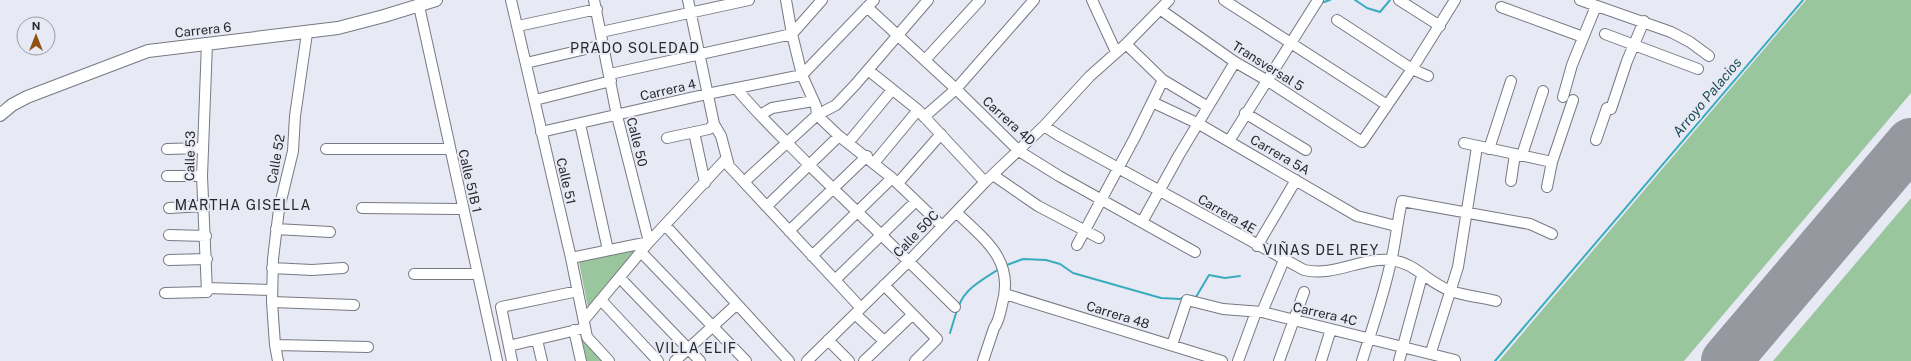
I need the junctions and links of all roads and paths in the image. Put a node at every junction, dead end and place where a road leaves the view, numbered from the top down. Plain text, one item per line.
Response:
1 (436, 0) edge
2 (512, 0) edge
3 (688, 0) edge
4 (749, 0) edge
5 (786, 0) edge
6 (822, 0) edge
7 (928, 0) edge
8 (980, 0) edge
9 (1034, 0) edge
10 (1092, 0) edge
11 (1169, 0) edge
12 (1224, 0) edge
13 (1318, 0) edge
14 (1399, 0) edge
15 (1455, 0) edge
16 (1580, 0) edge
17 (595, 4) edge
18 (870, 4) edge
19 (419, 6) junction
20 (1596, 6) junction
21 (1501, 7) dead end
22 (1161, 10) junction
23 (691, 12) junction
24 (1337, 20) dead end
25 (1644, 21) junction
26 (518, 26) junction
27 (1440, 26) junction
28 (602, 32) junction
29 (307, 33) junction
30 (792, 34) junction
31 (1605, 34) dead end
32 (898, 36) junction
33 (1583, 37) junction
34 (208, 43) junction
35 (1126, 44) junction
36 (1291, 44) junction
37 (603, 45) junction
38 (1634, 45) junction
39 (1116, 52) junction
40 (699, 54) junction
41 (1710, 56) dead end
42 (925, 60) junction
43 (1235, 62) junction
44 (526, 63) junction
45 (1412, 69) junction
46 (868, 70) junction
47 (1698, 70) dead end
48 (802, 75) junction
49 (1428, 76) dead end
50 (610, 77) junction
51 (1163, 80) junction
52 (1268, 80) junction
53 (1511, 81) dead end
54 (736, 88) junction
55 (956, 89) junction
56 (892, 90) junction
57 (1543, 91) dead end
58 (707, 94) junction
59 (1563, 97) dead end
60 (535, 100) junction
61 (1574, 100) dead end
62 (813, 101) junction
63 (1152, 102) junction
64 (1387, 105) junction
65 (1208, 107) junction
66 (1245, 113) junction
67 (817, 114) junction
68 (921, 114) junction
69 (0, 115) edge
70 (760, 115) junction
71 (617, 116) junction
72 (580, 124) junction
73 (714, 124) junction
74 (1199, 124) junction
75 (1044, 126) junction
76 (541, 132) junction
77 (694, 132) junction
78 (941, 134) junction
79 (839, 136) junction
80 (667, 138) dead end
81 (1596, 140) dead end
82 (1229, 141) junction
83 (787, 143) junction
84 (848, 143) junction
85 (1464, 143) dead end
86 (1477, 147) junction
87 (203, 148) junction
88 (167, 149) dead end
89 (326, 149) dead end
90 (450, 149) junction
91 (1489, 149) junction
92 (1306, 150) dead end
93 (1019, 151) junction
94 (1519, 155) junction
95 (726, 159) junction
96 (870, 159) junction
97 (1552, 162) junction
98 (810, 166) junction
99 (1119, 167) junction
100 (993, 175) junction
101 (167, 176) dead end
102 (202, 176) junction
103 (895, 180) junction
104 (1296, 180) junction
105 (1511, 181) dead end
106 (744, 182) junction
107 (985, 182) junction
108 (705, 183) junction
109 (1547, 187) dead end
110 (833, 190) junction
111 (1160, 191) junction
112 (1101, 199) junction
113 (916, 201) junction
114 (766, 205) junction
115 (204, 206) junction
116 (168, 208) dead end
117 (362, 208) dead end
118 (458, 209) dead end
119 (857, 212) junction
120 (956, 212) junction
121 (1466, 213) junction
122 (1142, 222) junction
123 (665, 225) junction
124 (942, 226) junction
125 (1396, 226) junction
126 (276, 229) junction
127 (789, 231) junction
128 (330, 232) dead end
129 (1084, 232) junction
130 (1552, 234) dead end
131 (169, 235) dead end
132 (881, 235) junction
133 (206, 236) junction
134 (1099, 238) dead end
135 (649, 242) junction
136 (1077, 245) dead end
137 (1258, 246) junction
138 (608, 250) junction
139 (641, 252) junction
140 (1195, 252) dead end
141 (812, 256) junction
142 (571, 258) junction
143 (207, 259) junction
144 (168, 260) dead end
145 (1284, 260) junction
146 (1392, 260) junction
147 (909, 261) junction
148 (272, 268) junction
149 (342, 268) dead end
150 (414, 274) dead end
151 (474, 274) dead end
152 (1422, 276) junction
153 (620, 278) junction
154 (835, 280) junction
155 (884, 286) junction
156 (207, 290) junction
157 (272, 290) junction
158 (1450, 290) junction
159 (578, 291) junction
160 (1304, 292) dead end
161 (164, 293) dead end
162 (1005, 294) junction
163 (601, 300) junction
164 (1496, 301) dead end
165 (272, 302) junction
166 (737, 304) junction
167 (354, 305) dead end
168 (955, 307) dead end
169 (858, 310) junction
170 (1259, 312) junction
171 (912, 315) junction
172 (1293, 320) junction
173 (584, 324) junction
174 (713, 327) junction
175 (1331, 329) junction
176 (574, 330) junction
177 (1370, 338) junction
178 (537, 340) junction
179 (828, 340) junction
180 (884, 341) junction
181 (274, 345) junction
182 (1172, 345) junction
183 (509, 346) junction
184 (1404, 346) junction
185 (368, 347) dead end
186 (688, 349) junction
187 (1431, 352) junction
188 (1455, 360) dead end
189 (278, 361) edge
190 (497, 361) edge
191 (512, 361) edge
192 (542, 361) edge
193 (581, 361) edge
194 (609, 361) edge
195 (658, 361) edge
196 (675, 361) edge
197 (700, 361) edge
198 (746, 361) edge
199 (789, 361) edge
200 (807, 361) edge
201 (849, 361) edge
202 (864, 361) edge
203 (915, 361) edge
204 (983, 361) edge
205 (1222, 361) edge
206 (1238, 361) edge
207 (1279, 361) edge
208 (1321, 361) edge
209 (1362, 361) edge
210 (1399, 361) edge

1 - 19 main road, Carrera 6
2 - 26 street, Calle 51
3 - 23 street
4 - 23 street
5 - 30 street
6 - 30 street
7 - 32 street
8 - 42 street
9 - 55 street
10 - 39 street
11 - 22 street, Calle 50C
12 - 36 street
13 - 36 street
14 - 27 street
15 - 27 street
16 - 20 street
17 - 26 street
17 - 28 street, Calle 50
18 - 32 street, Carrera 4D
18 - 48 street
19 - 29 main road, Carrera 6
19 - 90 street, Calle 51B 1
20 - 25 street
20 - 33 street
21 - 33 street
22 - 35 street, Calle 50C
22 - 43 street, Transversal 5
23 - 28 street
23 - 40 street
24 - 45 street
25 - 38 street
25 - 41 street
26 - 44 street, Calle 51
27 - 45 street
28 - 37 street, Calle 50
29 - 34 main road, Carrera 6
29 - 126 street, Calle 52
30 - 40 street
30 - 48 street
31 - 38 street
32 - 42 street, Carrera 4D
32 - 46 street
33 - 59 street
34 - 69 main road, Carrera 6
34 - 87 street, Calle 53
35 - 39 street, Calle 50C
35 - 51 street
36 - 52 street
36 - 64 street
37 - 44 street
37 - 50 street, Calle 50
38 - 47 street
38 - 81 street
39 - 75 street, Calle 50C
40 - 50 street
40 - 58 street
42 - 55 street, Carrera 4D
43 - 52 street, Transversal 5
43 - 65 street
44 - 60 street, Calle 51
45 - 49 street
45 - 64 street
46 - 56 street
46 - 67 street
48 - 54 street, Carrera 4
48 - 62 street
50 - 60 street
50 - 71 street, Calle 50
51 - 63 street
51 - 65 street
52 - 64 street, Transversal 5
52 - 66 street
53 - 91 street
54 - 58 street, Carrera 4
54 - 70 street
55 - 68 street
55 - 93 street, Carrera 4D
56 - 68 street
56 - 84 street
57 - 94 street
58 - 71 street, Carrera 4
58 - 73 street
60 - 76 street, Calle 51
61 - 97 street
62 - 67 street
62 - 70 street
63 - 74 street, Carrera 5A
63 - 99 street
65 - 74 street
66 - 82 street
66 - 92 street
67 - 79 street
67 - 83 street
68 - 78 street
68 - 96 street
70 - 83 street
71 - 72 street, Carrera 4
71 - 135 street, Calle 50
72 - 76 street, Carrera 4
72 - 138 street
73 - 77 street
73 - 95 street
74 - 82 street, Carrera 5A
74 - 111 street
75 - 93 street, Calle 50C
75 - 99 street, Carrera 4E
76 - 142 street, Calle 51
77 - 80 street
77 - 108 street
78 - 103 street
78 - 107 street
79 - 84 street
79 - 98 street
82 - 104 street, Carrera 5A
83 - 98 street
83 - 106 street
84 - 96 street
85 - 86 street
86 - 91 street
86 - 121 street
87 - 88 street
87 - 102 street, Calle 53
89 - 90 street
90 - 190 street, Calle 51B 1
91 - 94 street
93 - 100 street, Calle 50C
93 - 112 street, Carrera 4D
94 - 97 street
94 - 105 street
95 - 106 street
95 - 108 street
96 - 103 street
96 - 110 street
97 - 109 street
98 - 110 street
98 - 114 street
99 - 111 street, Carrera 4E
99 - 112 street
100 - 107 street, Calle 50C
100 - 129 street
101 - 102 street
102 - 115 street, Calle 53
103 - 113 street
103 - 119 street
104 - 125 street, Carrera 5A
104 - 137 street
106 - 114 street
107 - 120 street, Calle 50C
108 - 123 street
110 - 119 street
110 - 127 street
111 - 122 street
111 - 137 street, Carrera 4E
112 - 122 street, Carrera 4D
112 - 129 street
113 - 124 street
113 - 132 street
114 - 127 street
115 - 116 street
115 - 133 street, Calle 53
117 - 118 street
119 - 132 street
119 - 141 street
120 - 124 street, Calle 50C
120 - 162 street
121 - 125 street
121 - 130 street
121 - 158 street
122 - 140 street, Carrera 4D
123 - 135 street
123 - 166 street
124 - 147 street, Calle 50C
125 - 146 street
126 - 128 street
126 - 148 street, Calle 52
127 - 141 street
129 - 134 street
129 - 136 street
131 - 133 street
132 - 147 street
132 - 154 street
133 - 143 street, Calle 53
135 - 138 street
135 - 139 street
137 - 145 street, Carrera 4E
138 - 142 street
139 - 153 street
139 - 174 street
141 - 154 street
142 - 159 street, Calle 51
143 - 144 street
143 - 156 street, Calle 53
145 - 146 street, Carrera 4E
145 - 170 street
146 - 152 street, Carrera 4E
146 - 177 street
147 - 155 street, Calle 50C
147 - 168 street
148 - 149 street
148 - 157 street, Calle 52
150 - 151 street
152 - 158 street, Carrera 4E
152 - 184 street
153 - 163 street
153 - 186 street
154 - 169 street
155 - 169 street, Calle 50C
155 - 171 street
156 - 157 street
156 - 161 street
157 - 165 street, Calle 52
158 - 164 street, Carrera 4E
158 - 187 street
159 - 173 street, Calle 51
159 - 183 street
160 - 172 street
162 - 182 street, Carrera 48
162 - 204 street
163 - 173 street
163 - 195 street
165 - 167 street
165 - 181 street, Calle 52
166 - 174 street
166 - 199 street
169 - 179 street, Calle 50C
169 - 180 street
170 - 172 street, Carrera 4C
170 - 182 street, Carrera 4C
170 - 206 street
171 - 180 street
171 - 203 street
172 - 175 street, Carrera 4C
172 - 207 street
173 - 176 street
173 - 194 street, Calle 51
174 - 186 street
174 - 198 street
175 - 177 street, Carrera 4C
175 - 208 street
176 - 178 street
176 - 193 street
177 - 184 street, Carrera 4C
177 - 209 street
178 - 183 street
178 - 192 street
179 - 200 street, Calle 50C
179 - 201 street
180 - 202 street
181 - 185 street
181 - 189 street, Calle 52
182 - 205 street, Carrera 48
183 - 191 street
184 - 187 street, Carrera 4C
184 - 210 street
186 - 196 street
186 - 197 street
187 - 188 street, Carrera 4C

